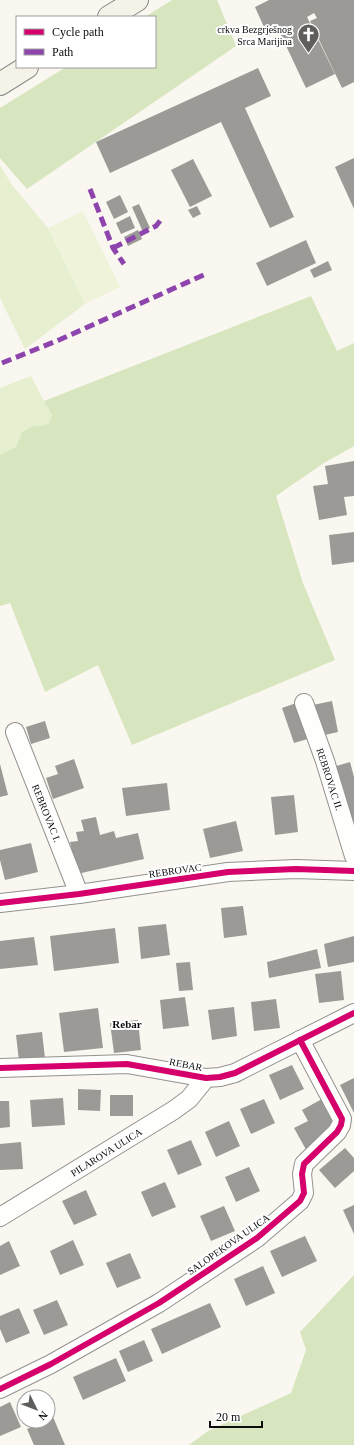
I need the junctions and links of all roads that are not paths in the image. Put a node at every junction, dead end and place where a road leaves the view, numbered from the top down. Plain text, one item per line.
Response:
1 (137, 0) edge
2 (111, 16) edge
3 (25, 68) edge
4 (0, 84) edge
5 (304, 702) dead end
6 (15, 732) dead end
7 (354, 856) edge
8 (354, 871) edge
9 (79, 894) junction
10 (0, 904) edge
11 (354, 1014) edge
12 (300, 1040) junction
13 (0, 1068) edge
14 (206, 1078) junction
15 (0, 1217) edge
16 (0, 1389) edge

1 - 2 main road
3 - 4 main road
5 - 7 street, REBROVAC II.
6 - 9 street, REBROVAC I.
8 - 9 street, REBROVAC
9 - 10 street, REBROVAC
11 - 12 street, REBAR
12 - 14 street, REBAR
12 - 16 street, SALOPEKOVA ULICA
13 - 14 street, REBAR
14 - 15 street, PILAROVA ULICA

